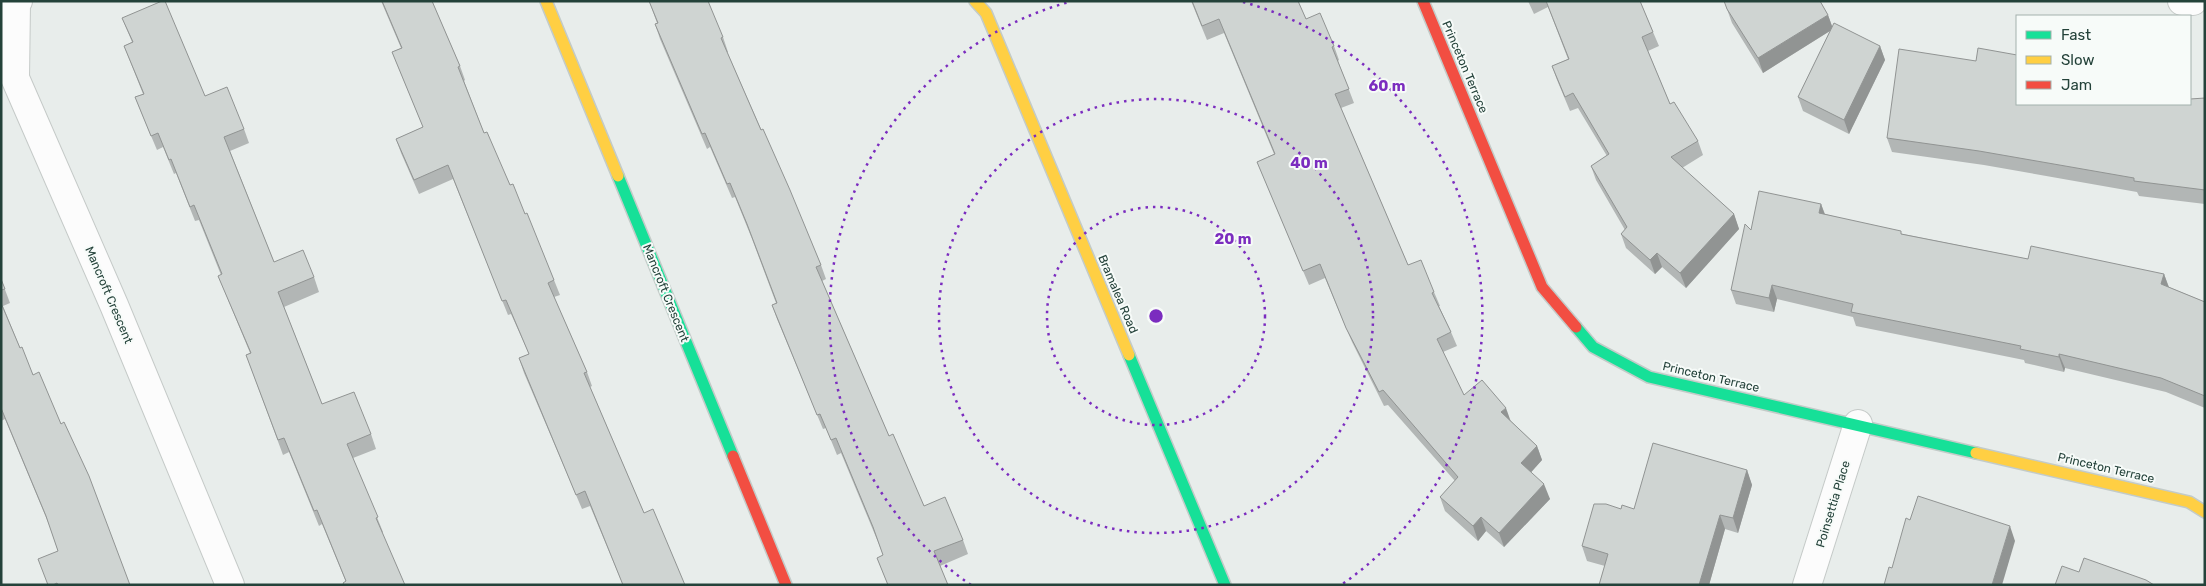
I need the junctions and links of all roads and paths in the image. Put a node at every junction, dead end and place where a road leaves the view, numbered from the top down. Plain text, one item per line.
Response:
1 (18, 1) edge
2 (546, 1) edge
3 (975, 1) edge
4 (989, 1) edge
5 (1423, 1) edge
6 (2182, 1) edge
7 (2193, 1) edge
8 (986, 13) junction
9 (1858, 424) junction
10 (2205, 512) edge
11 (230, 585) edge
12 (786, 585) edge
13 (1225, 585) edge
14 (1808, 585) edge

1 - 11 street, Mancroft Crescent
2 - 12 street, Mancroft Crescent
3 - 8 street, Bramalea Road
4 - 8 street
5 - 9 street, Princeton Terrace
6 - 7 street
8 - 13 street, Bramalea Road
9 - 10 street, Princeton Terrace
9 - 14 street, Poinsettia Place

